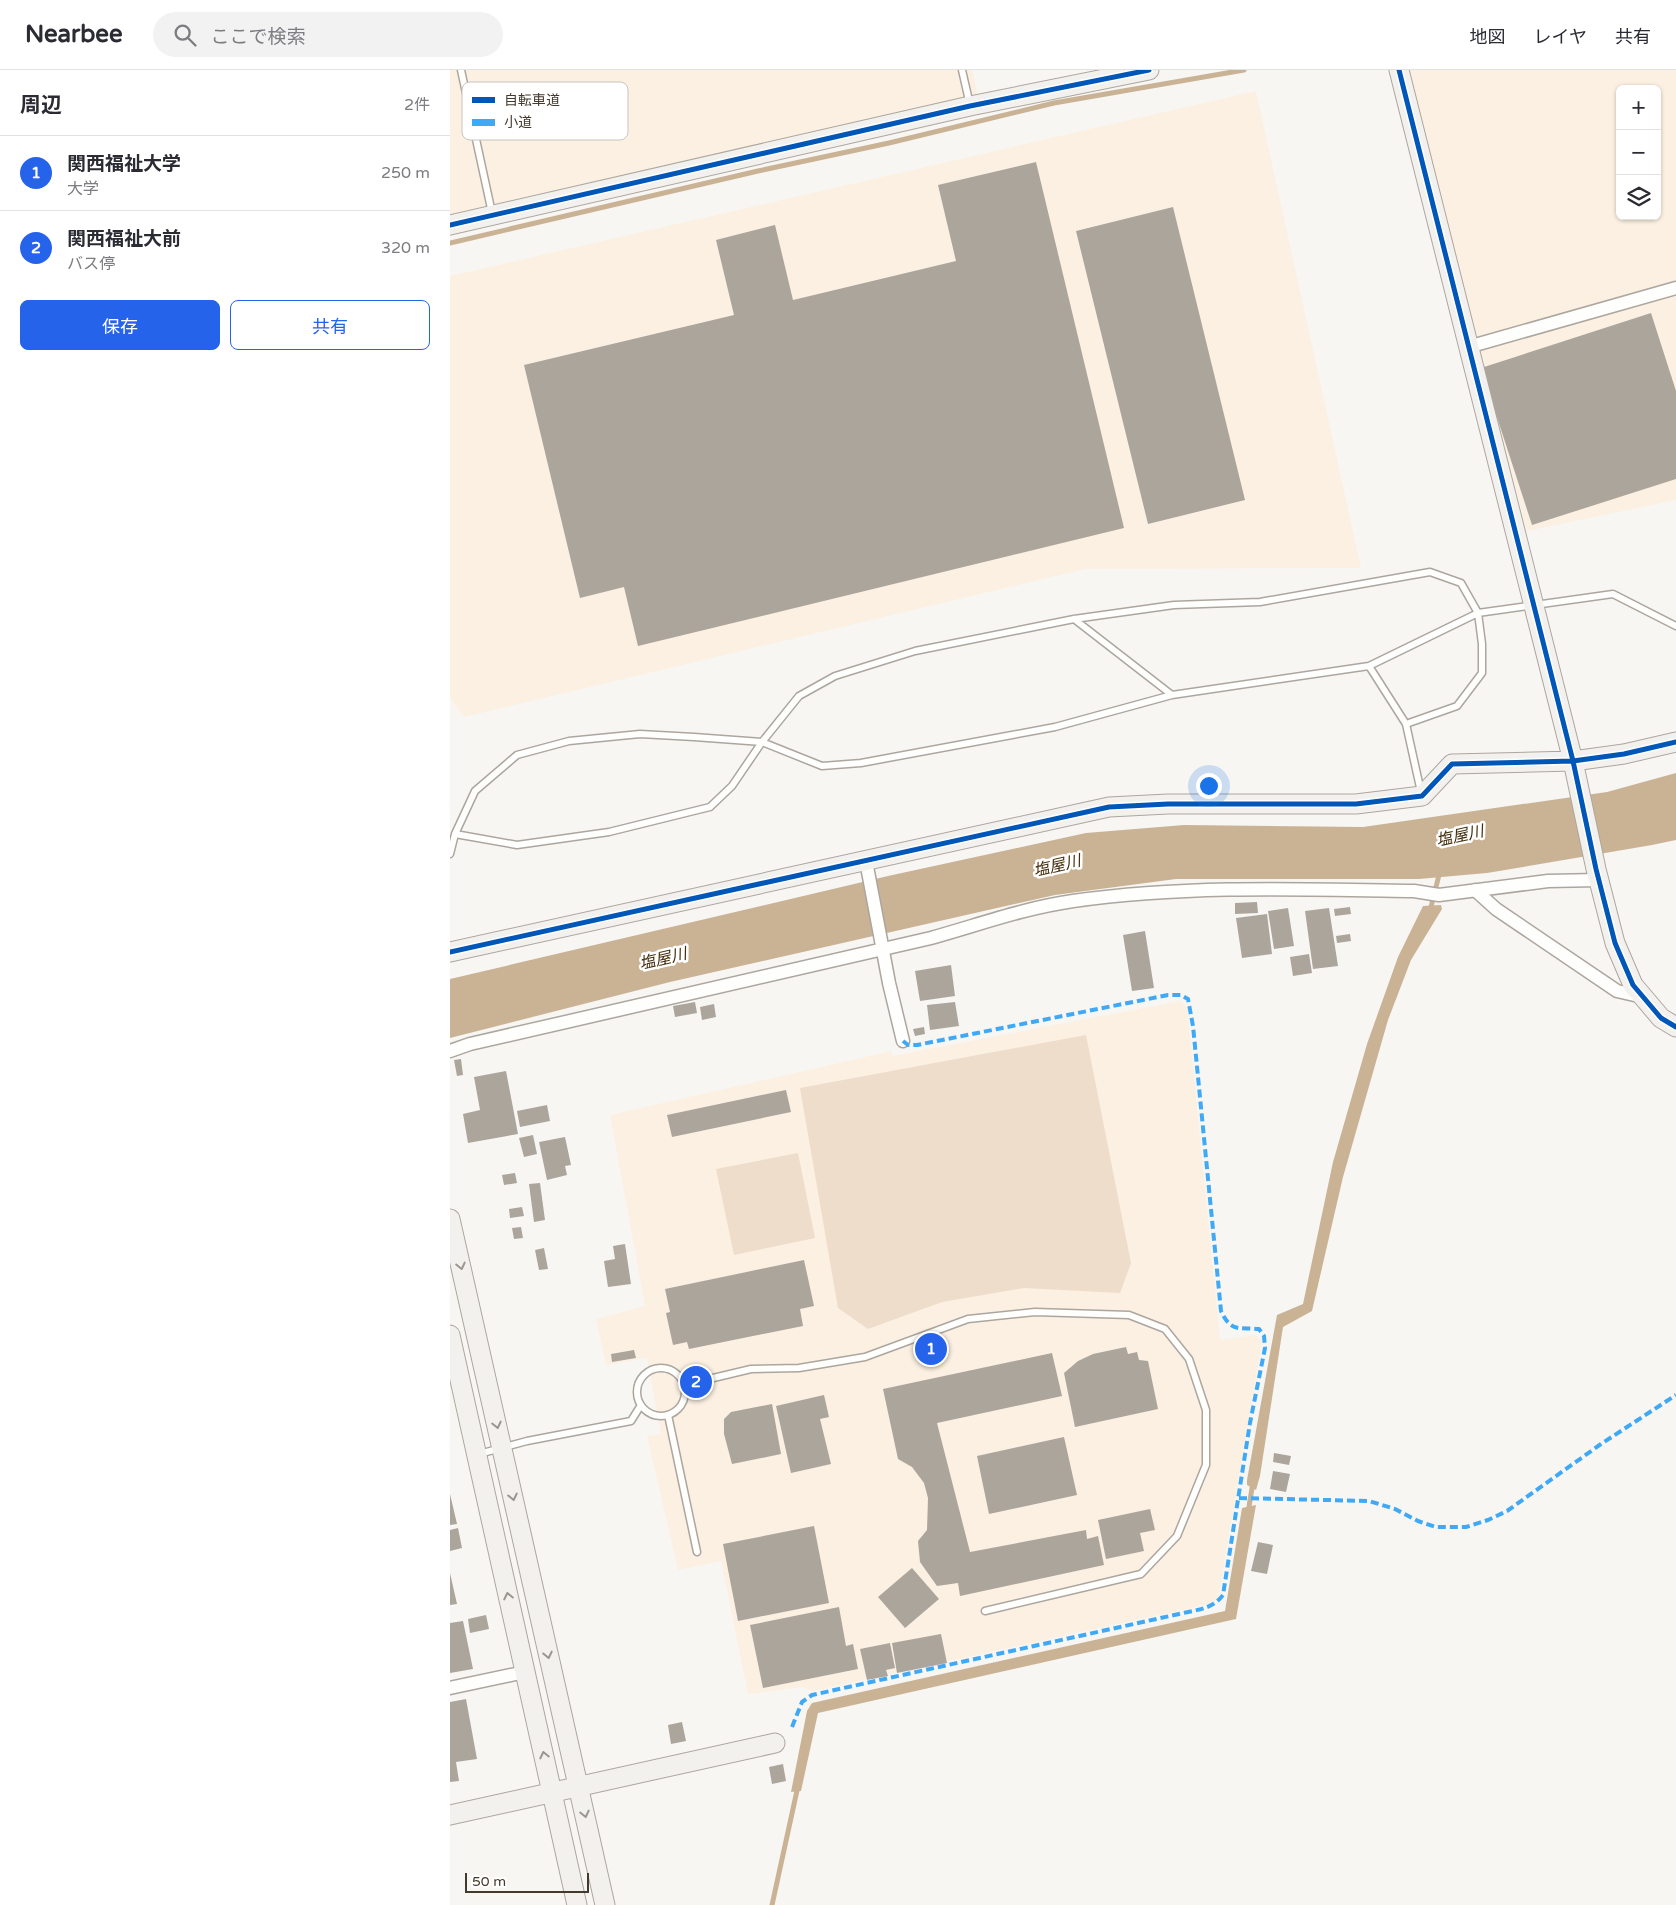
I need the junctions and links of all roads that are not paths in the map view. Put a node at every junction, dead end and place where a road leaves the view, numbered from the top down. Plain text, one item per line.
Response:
1 (962, 70) edge
2 (1149, 70) edge
3 (1400, 70) edge
4 (970, 106) junction
5 (476, 140) edge
6 (493, 215) junction
7 (450, 225) edge
8 (1676, 288) edge
9 (1468, 347) junction
10 (1533, 604) junction
11 (1478, 612) junction
12 (1074, 619) junction
13 (1676, 626) edge
14 (1369, 666) junction
15 (1172, 695) junction
16 (1406, 724) junction
17 (762, 742) junction
18 (1676, 742) edge
19 (1572, 761) junction
20 (1422, 796) junction
21 (455, 834) junction
22 (450, 854) edge
23 (866, 861) junction
24 (1597, 875) junction
25 (1475, 890) junction
26 (884, 948) junction
27 (450, 949) edge
28 (1643, 996) junction
29 (1676, 1027) edge
30 (902, 1041) dead end
31 (450, 1051) edge
32 (450, 1219) edge
33 (450, 1335) edge
34 (684, 1385) junction
35 (641, 1405) junction
36 (668, 1415) junction
37 (502, 1449) junction
38 (477, 1454) junction
39 (697, 1552) dead end
40 (985, 1611) dead end
41 (525, 1672) junction
42 (450, 1688) edge
43 (775, 1743) dead end
44 (578, 1786) junction
45 (552, 1793) junction
46 (450, 1815) edge
47 (577, 1905) edge
48 (605, 1905) edge

1 - 4 lane
2 - 4 street
3 - 9 street
4 - 6 street
5 - 6 lane
6 - 7 street
8 - 9 street
9 - 10 street
10 - 11 lane
10 - 13 lane
10 - 19 street
11 - 12 lane
11 - 14 lane
11 - 16 lane
12 - 15 lane
12 - 17 lane
14 - 15 lane
14 - 16 lane
15 - 17 lane
16 - 20 lane
17 - 21 lane
17 - 21 lane
18 - 19 street
19 - 20 street
19 - 24 street
20 - 23 street
21 - 22 lane
23 - 26 street
23 - 27 street
24 - 25 street
24 - 28 street
25 - 26 street
25 - 28 street
26 - 30 street
26 - 31 street
28 - 29 street
32 -> 37 street
33 - 38 street
34 - 35 lane
34 - 36 lane
34 - 40 lane
35 - 36 lane
35 - 37 lane
36 - 39 lane
37 - 38 lane
37 -> 44 street
41 -> 38 street
41 - 42 street
45 -> 41 street
43 - 44 street
44 - 45 street
44 -> 48 street
45 - 46 street
45 - 47 street

